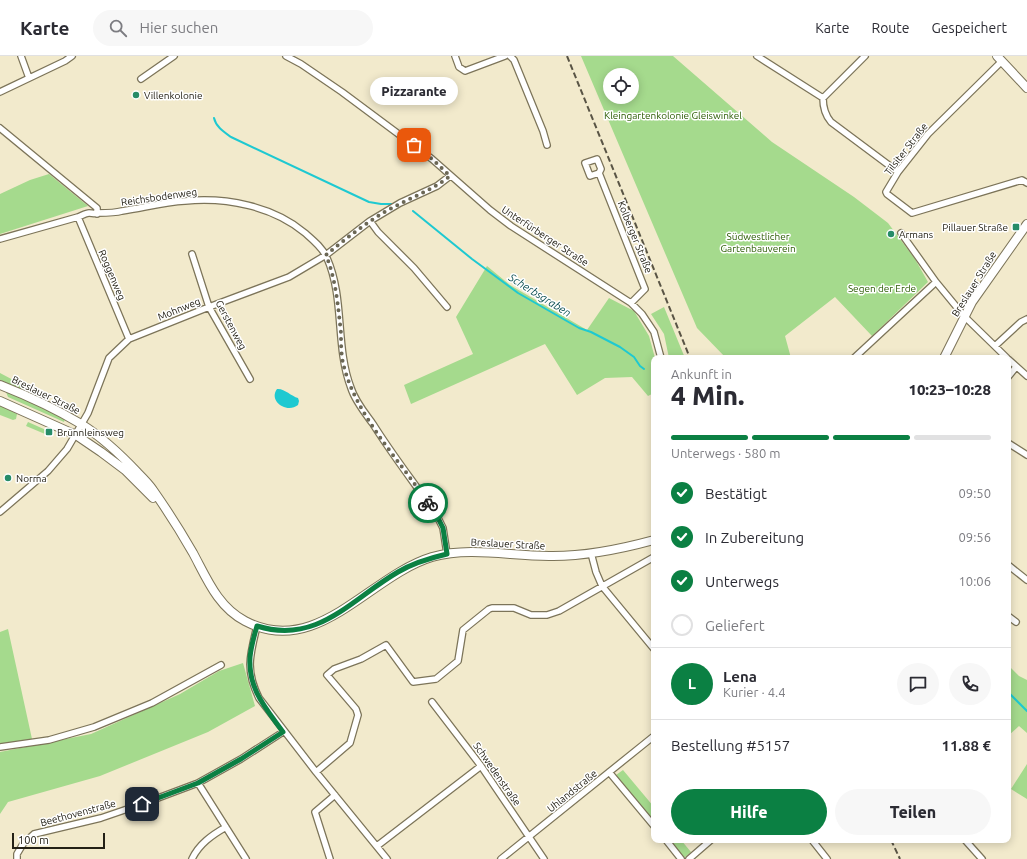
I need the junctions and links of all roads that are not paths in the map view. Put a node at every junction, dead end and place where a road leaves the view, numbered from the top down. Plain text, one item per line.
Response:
1 (21, 56) edge
2 (72, 56) edge
3 (174, 56) edge
4 (286, 56) edge
5 (455, 56) edge
6 (505, 56) edge
7 (510, 56) edge
8 (757, 56) edge
9 (865, 56) edge
10 (999, 59) edge
11 (29, 78) junction
12 (141, 79) dead end
13 (1027, 88) edge
14 (0, 92) edge
15 (822, 98) junction
16 (0, 128) edge
17 (547, 145) dead end
18 (898, 172) junction
19 (599, 173) dead end
20 (450, 176) junction
21 (1027, 183) edge
22 (97, 214) junction
23 (78, 217) junction
24 (370, 221) junction
25 (1027, 224) edge
26 (901, 233) dead end
27 (0, 239) edge
28 (192, 254) dead end
29 (326, 255) junction
30 (936, 282) junction
31 (631, 303) junction
32 (209, 307) junction
33 (448, 307) dead end
34 (964, 316) junction
35 (1027, 318) edge
36 (129, 339) junction
37 (996, 346) junction
38 (660, 355) edge
39 (857, 355) edge
40 (945, 355) edge
41 (1004, 355) edge
42 (1011, 363) edge
43 (1016, 367) junction
44 (1011, 373) edge
45 (1027, 376) edge
46 (250, 379) dead end
47 (0, 385) edge
48 (0, 401) edge
49 (82, 425) junction
50 (76, 435) junction
51 (1011, 445) edge
52 (1027, 455) edge
53 (0, 512) edge
54 (171, 518) junction
55 (651, 541) edge
56 (591, 553) junction
57 (447, 554) junction
58 (651, 559) edge
59 (1011, 567) edge
60 (1027, 580) edge
61 (602, 586) junction
62 (1011, 618) edge
63 (1016, 622) dead end
64 (257, 626) junction
65 (651, 645) edge
66 (221, 665) dead end
67 (432, 702) dead end
68 (283, 732) junction
69 (651, 738) edge
70 (0, 747) edge
71 (481, 766) junction
72 (316, 772) junction
73 (609, 772) junction
74 (198, 783) junction
75 (335, 795) junction
76 (651, 822) edge
77 (226, 827) junction
78 (529, 836) junction
79 (669, 843) edge
80 (708, 843) edge
81 (814, 843) edge
82 (968, 843) edge
83 (377, 846) junction
84 (17, 859) edge
85 (192, 859) edge
86 (246, 859) edge
87 (330, 859) edge
88 (387, 859) edge
89 (501, 859) edge
90 (544, 859) edge
91 (682, 859) edge
92 (689, 859) edge
93 (827, 859) edge
94 (982, 859) edge

1 - 11 street
2 - 11 street
3 - 12 street
4 - 20 street, Unterfürberger Straße
5 - 6 street
7 - 17 street
8 - 15 street
9 - 15 street
10 - 13 main road
10 - 18 street, Tilsiter Straße
11 - 14 street
15 - 18 street
16 - 22 street
18 - 21 street, Tilsiter Straße
19 - 31 street, Kolberger Straße
20 - 24 street
20 - 31 street, Unterfürberger Straße
22 - 23 street, Reichsbodenweg
22 - 29 street, Reichsbodenweg
23 - 27 street, Reichsbodenweg
23 - 36 street, Roggenweg
24 - 29 street
24 - 33 street
25 - 34 main road, Breslauer Straße
26 - 30 street
28 - 32 street, Gerstenweg
29 - 32 street, Mohnweg
29 - 57 street
30 - 34 street
30 - 39 street
31 - 38 street, Unterfürberger Straße
32 - 36 street, Mohnweg
32 - 46 street, Gerstenweg
34 - 37 street
34 - 40 main road, Breslauer Straße
35 - 37 street
36 - 49 street, Mohnweg
37 - 41 street
42 - 43 street
43 - 44 street
43 - 45 street
47 - 49 main road, Breslauer Straße
48 - 50 main road, Breslauer Straße
49 - 50 street, Breslauer Straße
49 - 54 main road, Breslauer Straße
50 - 53 street
50 - 54 main road, Breslauer Straße
51 - 52 street
54 - 64 main road, Breslauer Straße
55 - 56 main road, Breslauer Straße
56 - 57 main road, Breslauer Straße
56 - 61 street
57 - 64 main road, Breslauer Straße
58 - 61 street
59 - 60 street
61 - 65 street
61 - 72 street
62 - 63 street
64 - 68 street
66 - 70 street
67 - 71 street, Schwedenstraße
68 - 72 street
68 - 74 street, Beethovenstraße
69 - 73 street, Uhlandstraße
71 - 78 street, Schwedenstraße
71 - 83 street
72 - 75 street
73 - 76 street
73 - 78 street, Uhlandstraße
74 - 77 street
74 - 84 street, Beethovenstraße
75 - 83 street
75 - 87 street
77 - 85 street
77 - 86 street
78 - 89 street, Uhlandstraße
78 - 90 street, Schwedenstraße
79 - 91 street
80 - 92 street
81 - 93 street
82 - 94 street
83 - 88 street

